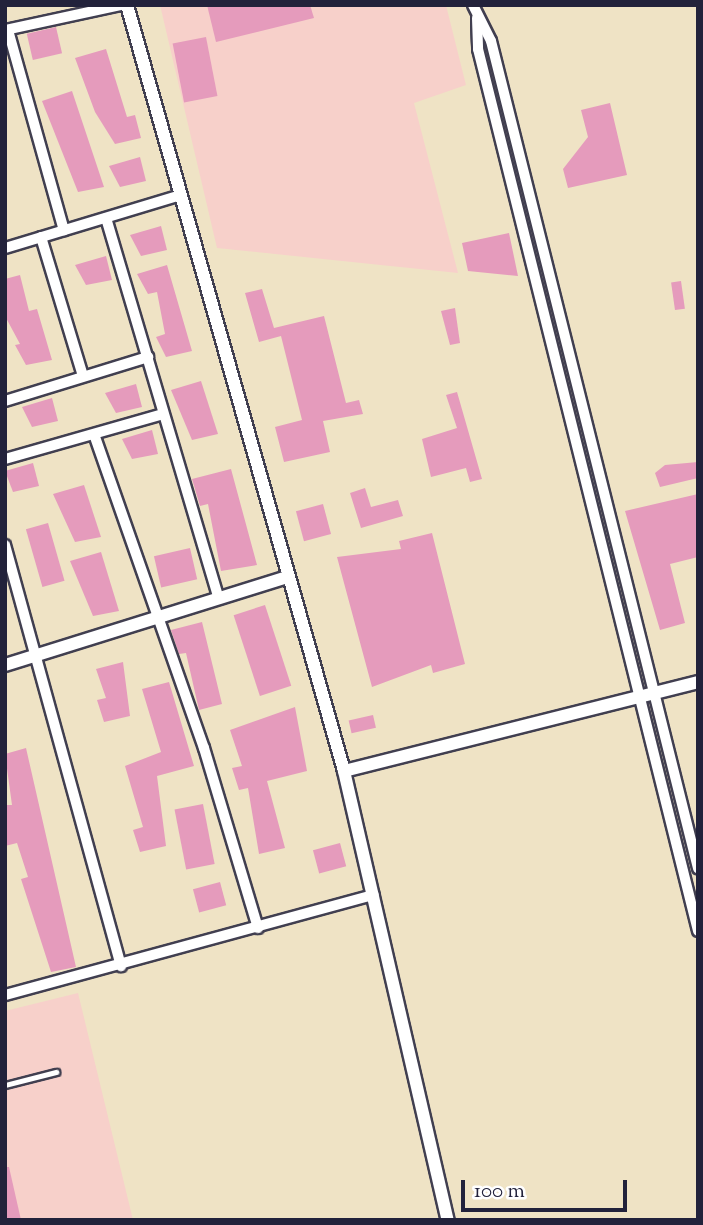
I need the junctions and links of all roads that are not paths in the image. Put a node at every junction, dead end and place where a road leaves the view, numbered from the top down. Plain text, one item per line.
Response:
1 (121, 5) edge
2 (127, 5) edge
3 (473, 5) edge
4 (477, 18) junction
5 (7, 30) edge
6 (180, 195) junction
7 (106, 218) junction
8 (64, 230) junction
9 (41, 237) junction
10 (5, 248) edge
11 (148, 357) junction
12 (83, 376) junction
13 (5, 401) edge
14 (163, 414) junction
15 (95, 437) junction
16 (5, 458) edge
17 (5, 545) edge
18 (285, 578) junction
19 (219, 599) junction
20 (158, 619) junction
21 (38, 656) junction
22 (5, 665) edge
23 (698, 682) edge
24 (654, 694) junction
25 (637, 698) junction
26 (344, 771) junction
27 (698, 868) edge
28 (374, 895) junction
29 (258, 928) junction
30 (698, 932) edge
31 (121, 966) junction
32 (5, 995) edge
33 (56, 1072) dead end
34 (5, 1085) edge
35 (448, 1220) edge

1 - 5 street
2 - 6 street
3 - 4 street
4 - 24 street
4 - 25 street
5 - 8 street
6 - 7 street
6 - 18 street
7 - 8 street
7 - 11 street
8 - 9 street
9 - 10 street
9 - 12 street
11 - 12 street
11 - 14 street
12 - 13 street
14 - 15 street
14 - 19 street
15 - 16 street
15 - 20 street
17 - 21 street
18 - 19 street
18 - 26 street
19 - 20 street
20 - 21 street
20 - 29 street
21 - 22 street
21 - 31 street
23 - 24 street
24 - 25 street
24 - 27 street
25 - 26 street
25 - 30 street
26 - 28 street
28 - 29 street
28 - 35 street
29 - 31 street
31 - 32 street
33 - 34 lane

